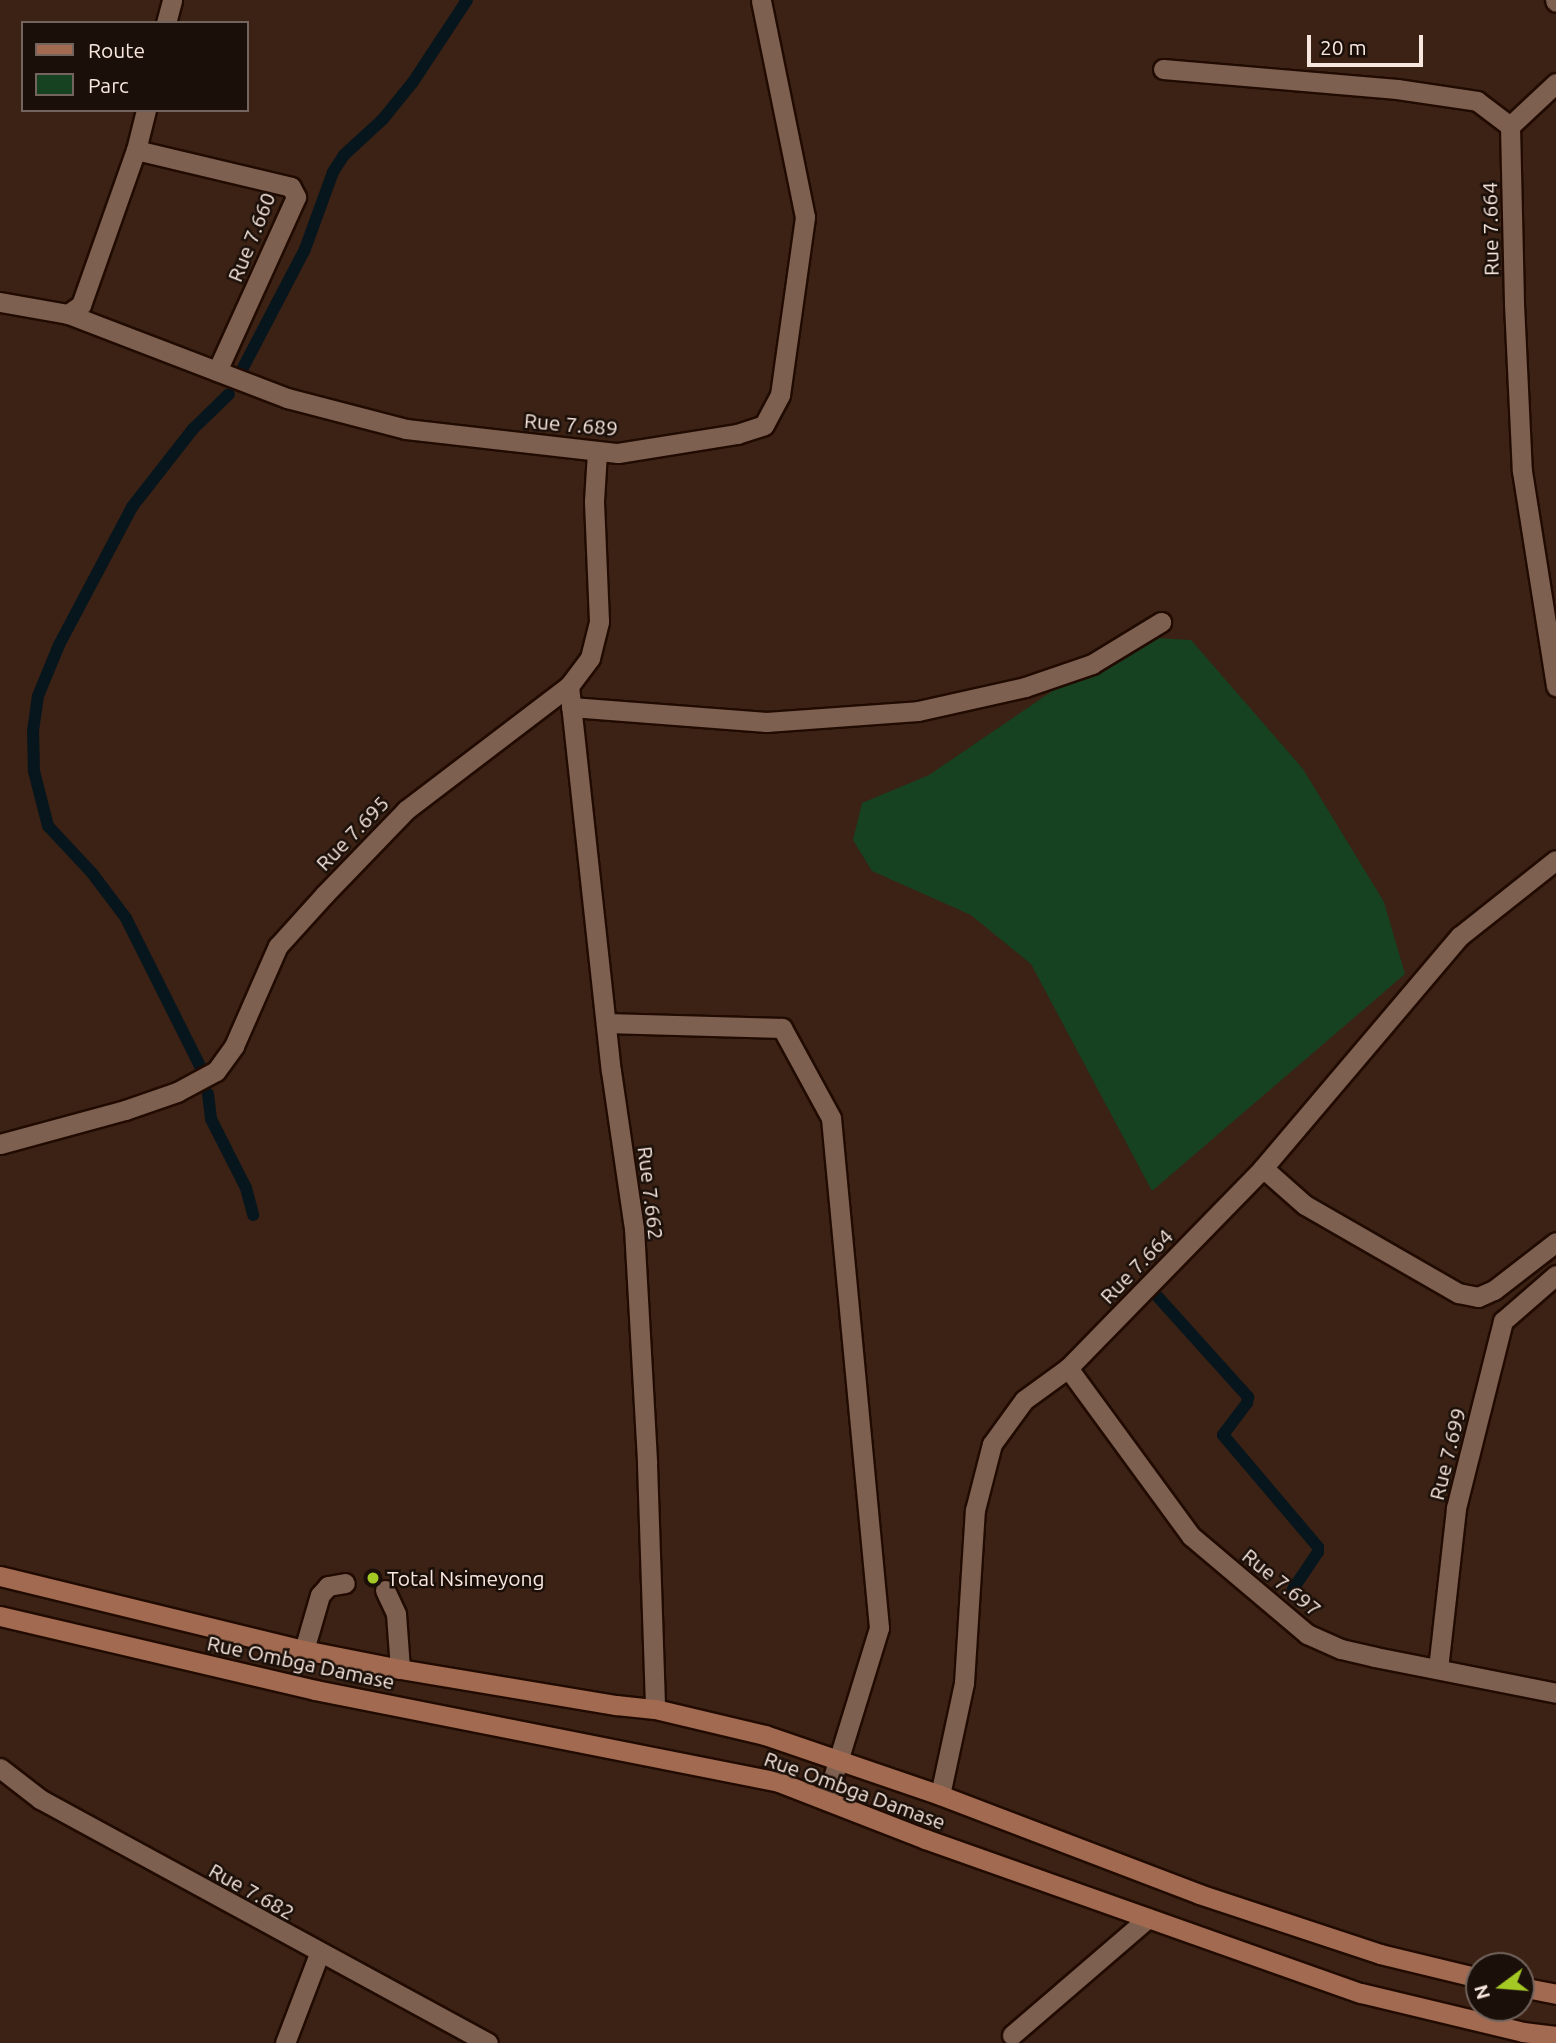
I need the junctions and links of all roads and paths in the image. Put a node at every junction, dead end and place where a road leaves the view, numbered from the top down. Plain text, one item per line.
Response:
1 (172, 0) edge
2 (761, 0) edge
3 (167, 21) edge
4 (1163, 69) dead end
5 (1556, 83) edge
6 (146, 112) edge
7 (1510, 126) junction
8 (136, 150) junction
9 (0, 302) edge
10 (68, 314) junction
11 (217, 371) junction
12 (597, 452) junction
13 (1161, 622) dead end
14 (569, 686) junction
15 (1556, 686) edge
16 (571, 706) junction
17 (1556, 860) edge
18 (606, 1023) junction
19 (0, 1143) edge
20 (1262, 1168) junction
21 (1556, 1242) edge
22 (1556, 1275) edge
23 (1068, 1368) junction
24 (0, 1576) edge
25 (345, 1583) dead end
26 (385, 1590) dead end
27 (0, 1616) edge
28 (304, 1650) junction
29 (400, 1669) junction
30 (1438, 1670) junction
31 (1556, 1693) edge
32 (655, 1709) junction
33 (838, 1760) junction
34 (0, 1768) edge
35 (940, 1795) junction
36 (826, 1800) junction
37 (1148, 1918) junction
38 (319, 1954) junction
39 (1465, 1975) edge
40 (1535, 1990) edge
41 (1556, 1994) edge
42 (1012, 2035) dead end
43 (1556, 2036) edge
44 (285, 2043) edge
45 (488, 2043) edge

1 - 3 street
2 - 12 street, Rue 7.689
4 - 7 street
5 - 7 street
6 - 8 street
7 - 15 street, Rue 7.664
8 - 10 street
8 - 11 street, Rue 7.660
9 - 10 street, Rue 7.689
10 - 11 street, Rue 7.689
11 - 12 street, Rue 7.689
12 - 14 street, Rue 7.695
13 - 16 street
14 - 16 street, Rue 7.662
14 - 19 street, Rue 7.695
16 - 18 street, Rue 7.662
17 - 20 street, Rue 7.664
18 - 32 street, Rue 7.662
18 - 33 street
20 - 21 street
20 - 23 street, Rue 7.664
22 - 30 street, Rue 7.699
23 - 30 street, Rue 7.697
23 - 35 street, Rue 7.664
24 - 28 main road, Rue Ombga Damase
25 - 28 street
26 - 29 street
27 - 36 main road, Rue Ombga Damase
28 - 29 main road, Rue Ombga Damase
29 - 32 main road, Rue Ombga Damase
30 - 31 street, Rue 7.697
32 - 33 main road, Rue Ombga Damase
33 - 35 main road, Rue Ombga Damase
33 - 36 street
34 - 38 street, Rue 7.682
35 - 39 main road, Rue Ombga Damase
36 - 37 main road, Rue Ombga Damase
37 - 42 street
37 - 43 main road, Rue Ombga Damase
38 - 44 street
38 - 45 street, Rue 7.682
40 - 41 main road

